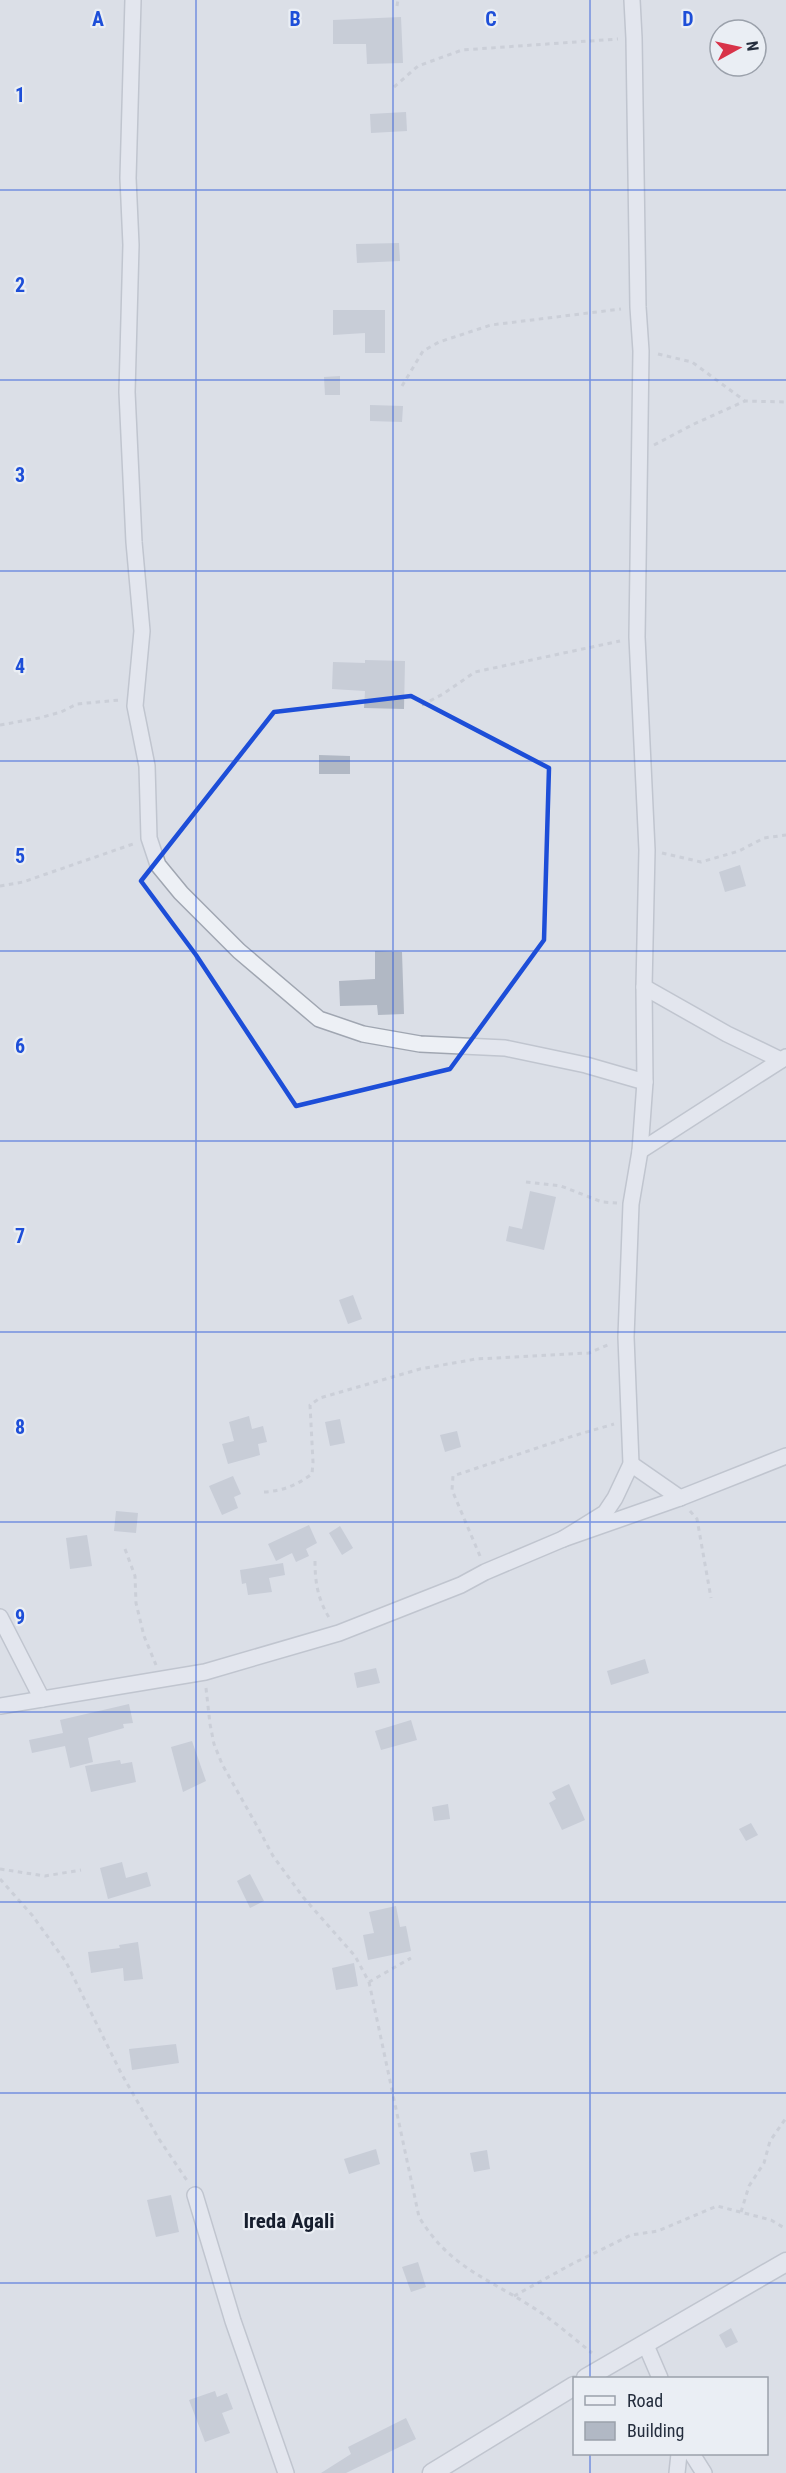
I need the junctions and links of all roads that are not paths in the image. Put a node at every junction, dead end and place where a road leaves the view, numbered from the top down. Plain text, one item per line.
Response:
1 (133, 0) edge
2 (632, 0) edge
3 (644, 987) junction
4 (784, 1059) edge
5 (645, 1082) junction
6 (640, 1150) junction
7 (786, 1456) edge
8 (631, 1464) junction
9 (680, 1498) junction
10 (563, 1539) junction
11 (0, 1617) edge
12 (42, 1699) junction
13 (0, 1706) edge
14 (195, 2194) road end
15 (786, 2262) edge
16 (645, 2343) junction
17 (589, 2377) edge
18 (659, 2377) edge
19 (573, 2387) edge
20 (679, 2455) edge
21 (693, 2455) edge
22 (286, 2473) edge
23 (432, 2473) edge
24 (677, 2473) edge
25 (704, 2473) edge

1 - 5 street
2 - 3 street
3 - 4 street
3 - 5 street
4 - 6 street
5 - 6 street
6 - 8 street
7 - 9 street
8 - 9 street
8 - 10 street
9 - 10 street
10 - 12 street
11 - 12 street
12 - 13 street
14 - 22 street
15 - 16 street
16 - 17 street
16 - 18 street
19 - 23 street
20 - 24 street
21 - 25 street

